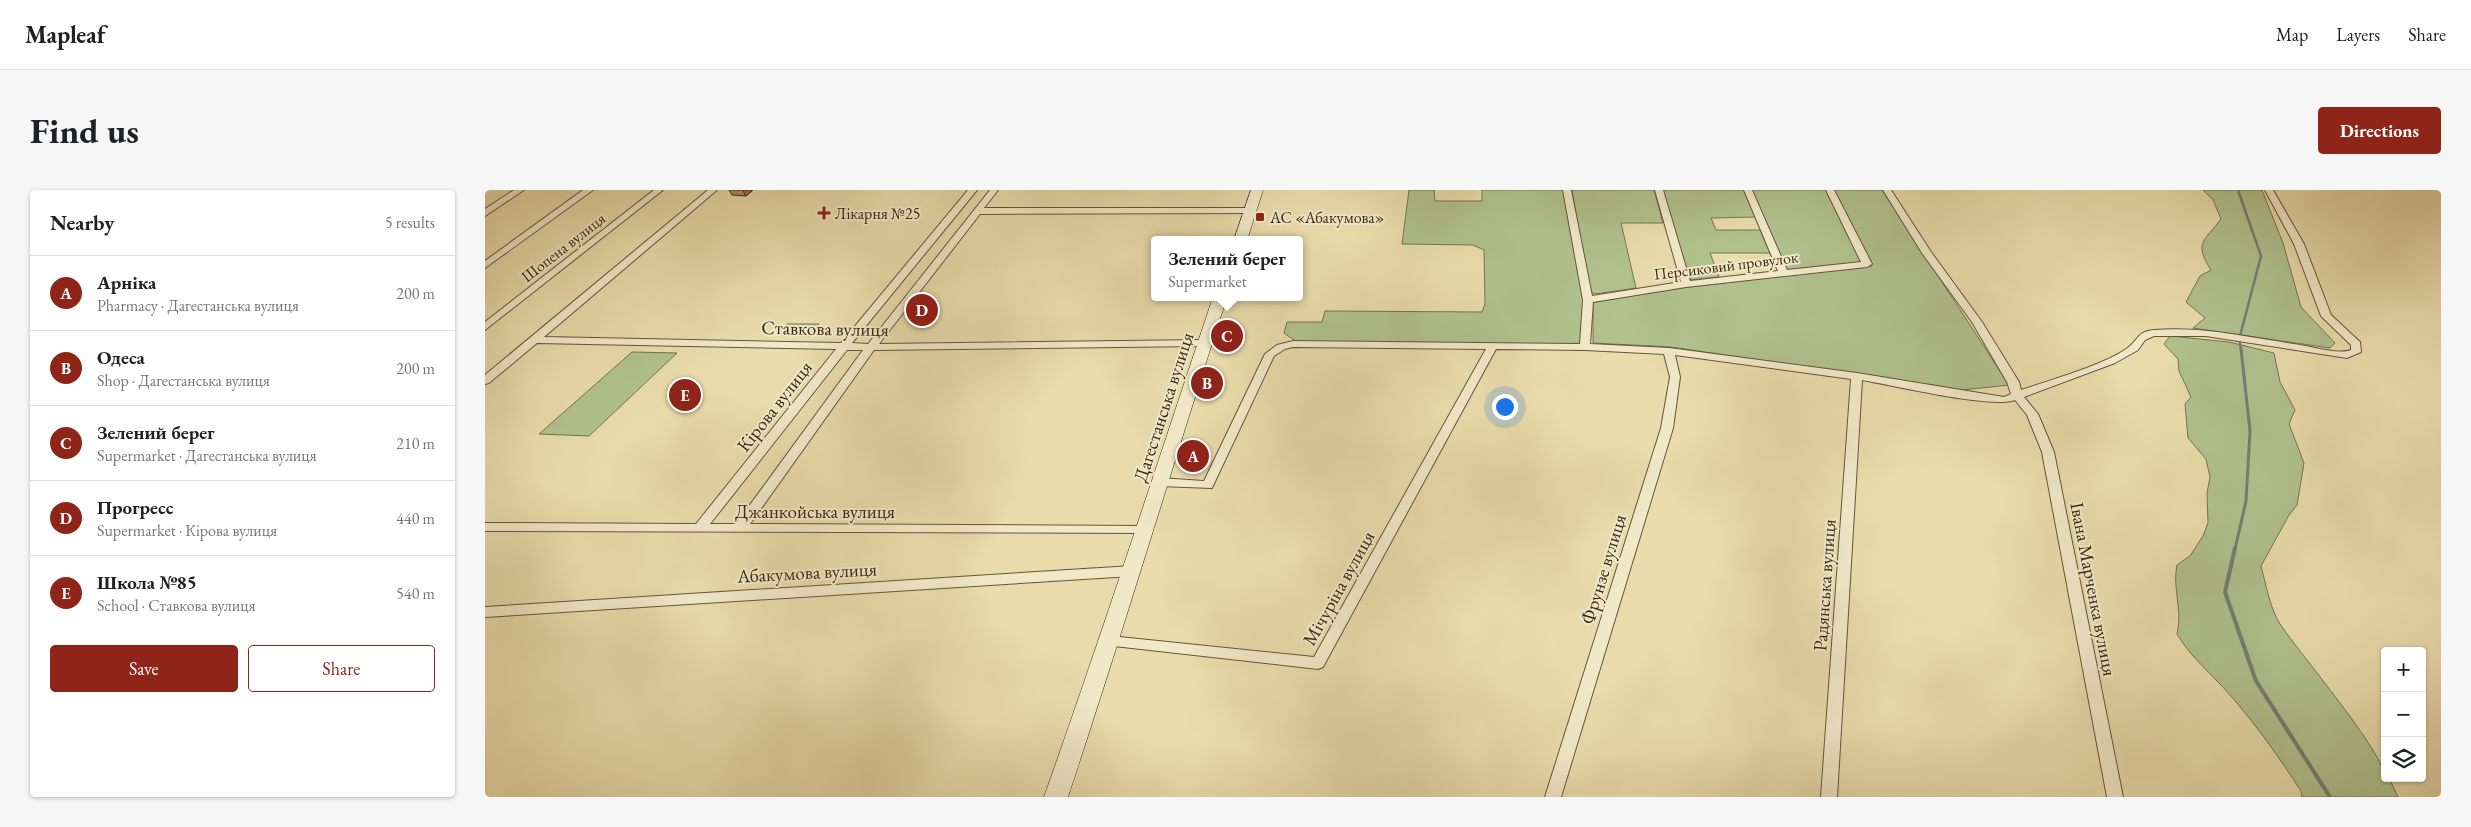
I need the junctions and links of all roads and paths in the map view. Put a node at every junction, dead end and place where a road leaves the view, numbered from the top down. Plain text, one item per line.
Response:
1 (520, 190) edge
2 (589, 190) edge
3 (659, 190) edge
4 (713, 190) edge
5 (973, 190) edge
6 (994, 190) edge
7 (1257, 190) edge
8 (1567, 190) edge
9 (1659, 190) edge
10 (1748, 190) edge
11 (1830, 190) edge
12 (1887, 190) edge
13 (2269, 190) edge
14 (1250, 210) junction
15 (978, 212) junction
16 (485, 213) edge
17 (1241, 236) edge
18 (485, 265) edge
19 (1783, 272) junction
20 (1686, 284) junction
21 (1588, 300) junction
22 (1219, 301) edge
23 (485, 328) edge
24 (535, 340) junction
25 (1204, 343) junction
26 (844, 346) junction
27 (871, 347) junction
28 (1492, 347) junction
29 (1585, 347) junction
30 (1669, 351) junction
31 (1857, 376) junction
32 (485, 382) edge
33 (2017, 396) junction
34 (1159, 482) junction
35 (485, 527) edge
36 (699, 529) junction
37 (739, 529) junction
38 (1145, 530) junction
39 (1132, 571) junction
40 (485, 612) edge
41 (1110, 641) junction
42 (1056, 797) edge
43 (1553, 797) edge
44 (1829, 797) edge
45 (2115, 797) edge

1 - 16 street
2 - 18 street
3 - 23 street, Шопена вулиця
4 - 24 street
5 - 26 street, Кірова вулиця
6 - 15 street
7 - 14 street
8 - 21 street
9 - 20 street
10 - 19 street
11 - 19 street, Персиковий провулок
12 - 33 street, Івана Марченка вулиця
13 - 33 street
14 - 15 street
14 - 17 street
15 - 27 street
19 - 20 street, Персиковий провулок
20 - 21 street, Персиковий провулок
21 - 29 street
22 - 25 street, Дагестанська вулиця
24 - 26 street, Ставкова вулиця
24 - 32 street
25 - 27 street, Ставкова вулиця
25 - 34 street, Дагестанська вулиця
26 - 27 street, Ставкова вулиця
26 - 36 street, Кірова вулиця
27 - 37 street
28 - 29 street
28 - 34 street
28 - 41 street, Мічуріна вулиця
29 - 30 street
30 - 31 street
30 - 43 street, Фрунзе вулиця
31 - 33 street
31 - 44 street, Радянська вулиця
33 - 45 street, Івана Марченка вулиця
34 - 38 street, Дагестанська вулиця
35 - 36 street, Джанкойська вулиця
36 - 37 street, Джанкойська вулиця
37 - 38 street, Джанкойська вулиця
38 - 39 street, Дагестанська вулиця
39 - 40 street, Абакумова вулиця
39 - 41 street, Дагестанська вулиця
41 - 42 street, Дагестанська вулиця

